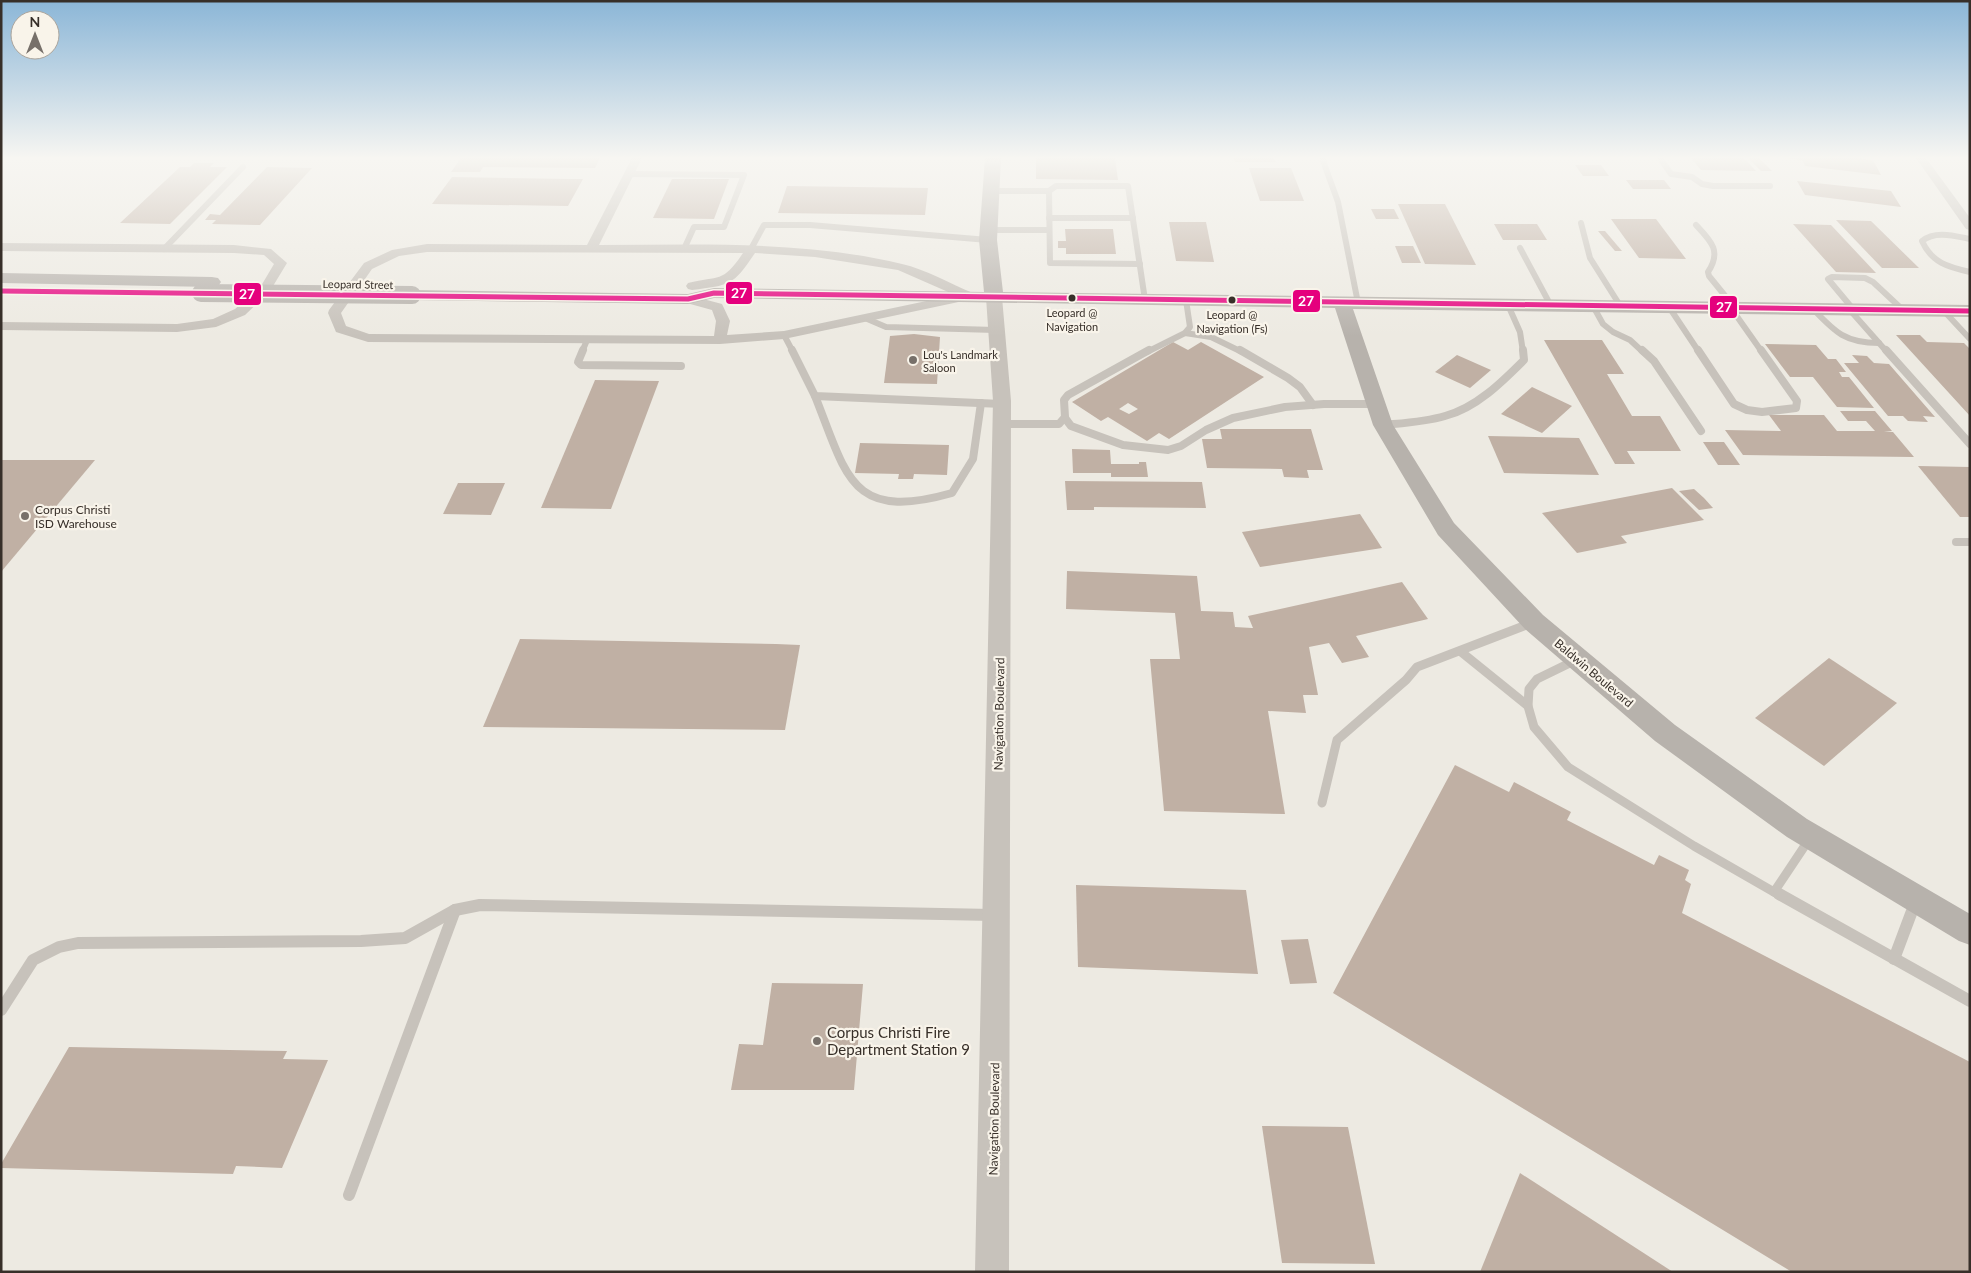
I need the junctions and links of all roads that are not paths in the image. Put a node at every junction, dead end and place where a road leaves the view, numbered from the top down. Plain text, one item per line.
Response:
1 (194, 217) edge
2 (607, 217) edge
3 (728, 217) edge
4 (989, 217) edge
5 (1341, 217) edge
6 (1049, 218) joint
7 (1133, 218) joint
8 (1581, 223) dead end
9 (1696, 225) dead end
10 (1049, 230) junction
11 (988, 235) junction
12 (1970, 238) edge
13 (1, 247) edge
14 (1520, 248) dead end
15 (164, 249) junction
16 (591, 249) junction
17 (684, 249) junction
18 (751, 249) junction
19 (1140, 264) junction
20 (1970, 272) edge
21 (1, 278) edge
22 (206, 288) junction
23 (1, 291) edge
24 (690, 293) junction
25 (968, 296) junction
26 (994, 297) junction
27 (1145, 300) junction
28 (1186, 300) junction
29 (1350, 303) junction
30 (1508, 305) junction
31 (1551, 306) junction
32 (1593, 306) junction
33 (1620, 306) junction
34 (1669, 307) junction
35 (1733, 308) junction
36 (1813, 309) junction
37 (1851, 309) junction
38 (1903, 310) junction
39 (1943, 310) junction
40 (1970, 311) edge
41 (865, 318) junction
42 (1, 326) edge
43 (996, 330) junction
44 (1186, 333) junction
45 (784, 335) junction
46 (1970, 339) edge
47 (587, 340) junction
48 (720, 340) junction
49 (1879, 343) junction
50 (681, 366) dead end
51 (815, 396) junction
52 (1313, 405) junction
53 (995, 410) junction
54 (1379, 414) junction
55 (1065, 418) junction
56 (1702, 431) dead end
57 (1970, 444) edge
58 (1956, 542) dead end
59 (1970, 542) edge
60 (1534, 622) junction
61 (1460, 651) junction
62 (1578, 659) junction
63 (1528, 706) junction
64 (1322, 803) dead end
65 (1811, 836) junction
66 (1774, 892) junction
67 (1916, 899) junction
68 (455, 910) junction
69 (996, 915) junction
70 (1970, 931) edge
71 (1894, 959) junction
72 (1970, 1001) edge
73 (1, 1010) edge
74 (350, 1195) dead end
75 (992, 1272) edge

1 - 15 lane
2 - 16 street
3 - 17 lane
4 - 11 main road, Navigation Boulevard
5 - 29 lane
6 - 7 lane
6 - 10 lane
7 - 19 lane
8 - 33 lane
9 - 35 lane
10 - 11 lane
10 - 19 lane
11 - 18 lane
11 - 26 main road, Navigation Boulevard
12 - 20 lane
13 - 15 street
14 - 31 lane
15 - 42 street
16 - 17 street
16 - 47 street
17 - 18 street
18 - 24 street
18 - 25 street
19 - 27 lane
21 - 22 main road, Leopard Street
22 - 23 main road, Leopard Street
22 - 24 main road, Leopard Street, bridge
24 - 25 main road, Leopard Street
24 - 48 street
25 - 26 main road, Leopard Street
25 - 41 street
26 - 27 main road, Leopard Street
26 - 43 street, Navigation Boulevard
27 - 28 main road, Leopard Street
28 - 29 main road, Leopard Street
28 - 44 lane
29 - 30 main road, Leopard Street
29 - 54 main road, Baldwin Boulevard
30 - 31 main road, Leopard Street
30 - 54 lane
31 - 32 main road, Leopard Street
32 - 33 main road, Leopard Street
32 - 56 lane
33 - 34 main road, Leopard Street
34 - 35 main road, Leopard Street
34 - 35 lane
35 - 36 main road, Leopard Street
36 - 37 main road, Leopard Street
36 - 49 lane
37 - 38 main road, Leopard Street
37 - 38 lane
37 - 49 lane
38 - 39 main road, Leopard Street
39 - 40 main road, Leopard Street
39 - 46 lane
41 - 43 lane
41 - 45 street
43 - 53 street, Navigation Boulevard
44 - 52 lane
44 - 55 lane
45 - 48 street
45 - 51 lane
47 - 48 street
47 - 50 lane
49 - 57 lane
51 - 53 lane
51 - 53 lane
52 - 54 lane
52 - 55 lane
53 - 55 lane
53 - 69 street, Navigation Boulevard
54 - 60 main road, Baldwin Boulevard
58 - 59 lane
60 - 61 lane
60 - 62 main road, Baldwin Boulevard
61 - 63 lane
61 - 64 lane
62 - 63 lane
62 - 65 main road, Baldwin Boulevard
63 - 66 lane
65 - 66 lane
65 - 67 main road, Baldwin Boulevard
66 - 71 lane
67 - 70 main road, Baldwin Boulevard
67 - 71 lane
68 - 69 lane
68 - 73 lane
68 - 74 lane
69 - 75 street, Navigation Boulevard
71 - 72 lane

